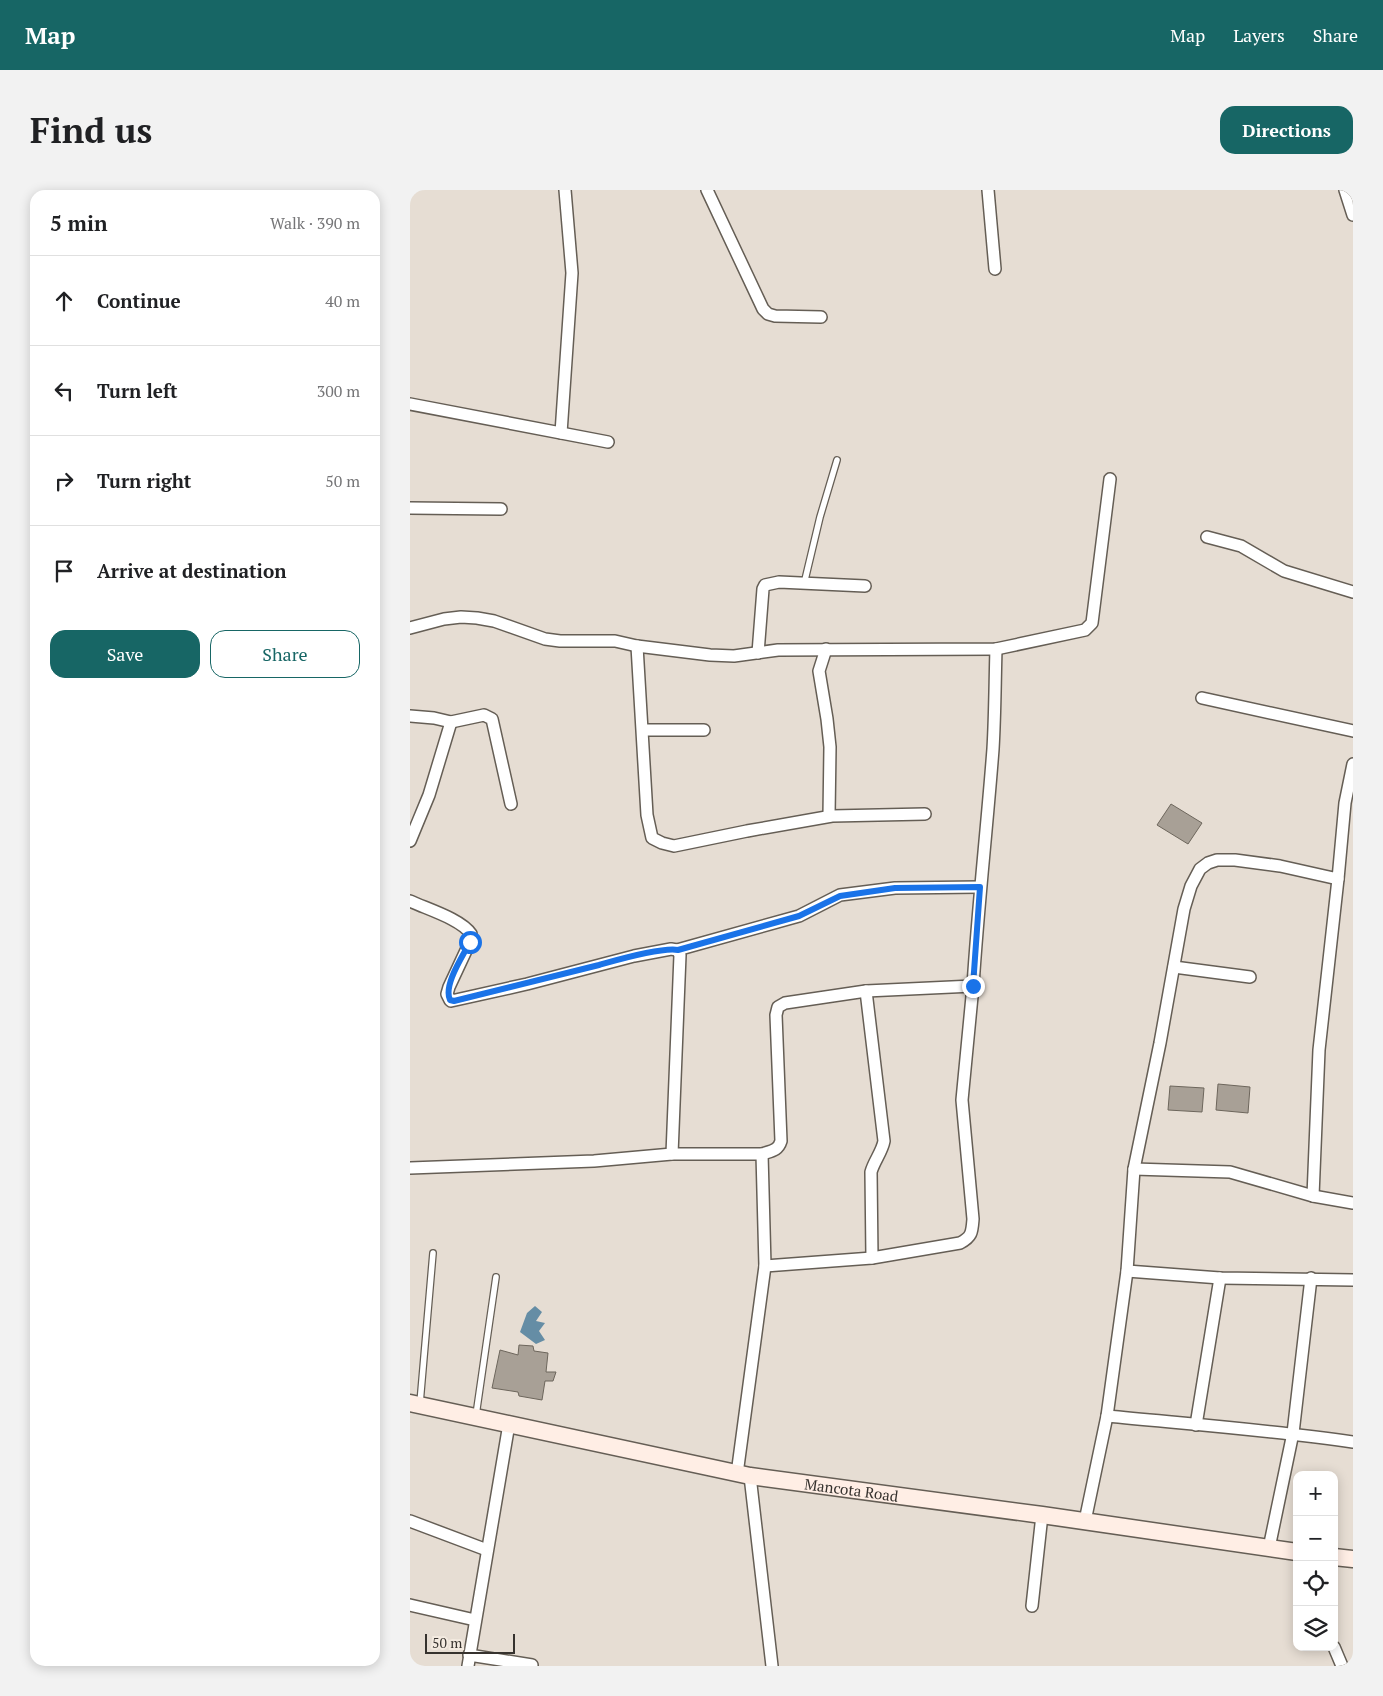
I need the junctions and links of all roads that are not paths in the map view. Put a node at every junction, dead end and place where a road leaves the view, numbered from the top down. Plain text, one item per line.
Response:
1 (565, 190) edge
2 (707, 190) edge
3 (988, 190) edge
4 (1345, 190) edge
5 (1353, 215) edge
6 (995, 269) dead end
7 (821, 317) dead end
8 (410, 404) edge
9 (561, 434) junction
10 (608, 442) dead end
11 (837, 460) dead end
12 (1110, 479) dead end
13 (410, 508) edge
14 (501, 509) dead end
15 (1207, 537) dead end
16 (804, 584) junction
17 (865, 586) dead end
18 (1353, 592) edge
19 (410, 628) edge
20 (637, 646) junction
21 (826, 649) junction
22 (996, 649) junction
23 (758, 653) junction
24 (1202, 698) dead end
25 (410, 716) edge
26 (451, 722) junction
27 (642, 730) junction
28 (704, 730) dead end
29 (1353, 730) edge
30 (1353, 764) edge
31 (511, 804) dead end
32 (925, 814) dead end
33 (829, 816) junction
34 (410, 841) edge
35 (1338, 879) junction
36 (980, 887) junction
37 (410, 902) edge
38 (678, 950) junction
39 (1174, 967) junction
40 (1250, 978) dead end
41 (973, 986) junction
42 (866, 991) junction
43 (672, 1154) junction
44 (762, 1154) junction
45 (410, 1168) edge
46 (1134, 1169) junction
47 (1313, 1196) junction
48 (1353, 1203) edge
49 (433, 1253) dead end
50 (872, 1258) junction
51 (765, 1266) junction
52 (1127, 1271) junction
53 (496, 1277) dead end
54 (1220, 1278) junction
55 (1311, 1278) junction
56 (1353, 1280) edge
57 (415, 1404) edge
58 (1107, 1416) junction
59 (475, 1417) junction
60 (509, 1424) junction
61 (1196, 1425) junction
62 (1293, 1433) junction
63 (1353, 1442) edge
64 (743, 1475) junction
65 (1042, 1515) junction
66 (410, 1521) edge
67 (1085, 1521) junction
68 (1270, 1548) junction
69 (487, 1550) junction
70 (1293, 1553) edge
71 (1338, 1557) edge
72 (1353, 1559) edge
73 (410, 1605) edge
74 (1032, 1606) dead end
75 (475, 1620) junction
76 (1336, 1651) edge
77 (468, 1660) edge
78 (532, 1665) edge
79 (772, 1666) edge
80 (1342, 1666) edge

1 - 9 street
2 - 7 street
3 - 6 street
4 - 5 street
8 - 9 street
9 - 10 street
11 - 16 lane
12 - 22 street
13 - 14 street
15 - 18 street
16 - 17 street
16 - 23 street
19 - 20 street
20 - 23 street
20 - 27 street
21 - 22 street
21 - 23 street
21 - 33 street
22 - 36 street
24 - 29 street
25 - 26 street
26 - 31 street
26 - 34 street
27 - 28 street
27 - 33 street
30 - 35 street
32 - 33 street
35 - 39 street
35 - 47 street
36 - 38 street
36 - 41 street
37 - 38 street
38 - 43 street
39 - 40 street
39 - 46 street
41 - 42 street
41 - 50 street
42 - 44 street
42 - 50 street
43 - 44 street
43 - 45 street
44 - 51 street
46 - 47 street
46 - 52 street
47 - 48 street
49 - 57 lane
50 - 51 street
51 - 64 street
52 - 54 street
52 - 58 street
53 - 59 lane
54 - 55 street
54 - 61 street
55 - 56 street
55 - 62 street
57 - 59 main road, Mancota Road
58 - 61 street
58 - 67 street
59 - 60 main road, Mancota Road
60 - 64 main road, Mancota Road
60 - 69 street
61 - 62 street
62 - 63 street
62 - 68 street
64 - 65 main road, Mancota Road
64 - 79 street
65 - 67 main road, Mancota Road
65 - 74 street
66 - 69 street
67 - 68 main road, Mancota Road
68 - 70 main road, Mancota Road
69 - 75 street
71 - 72 main road
73 - 75 street
75 - 77 street
76 - 80 street
77 - 78 street

